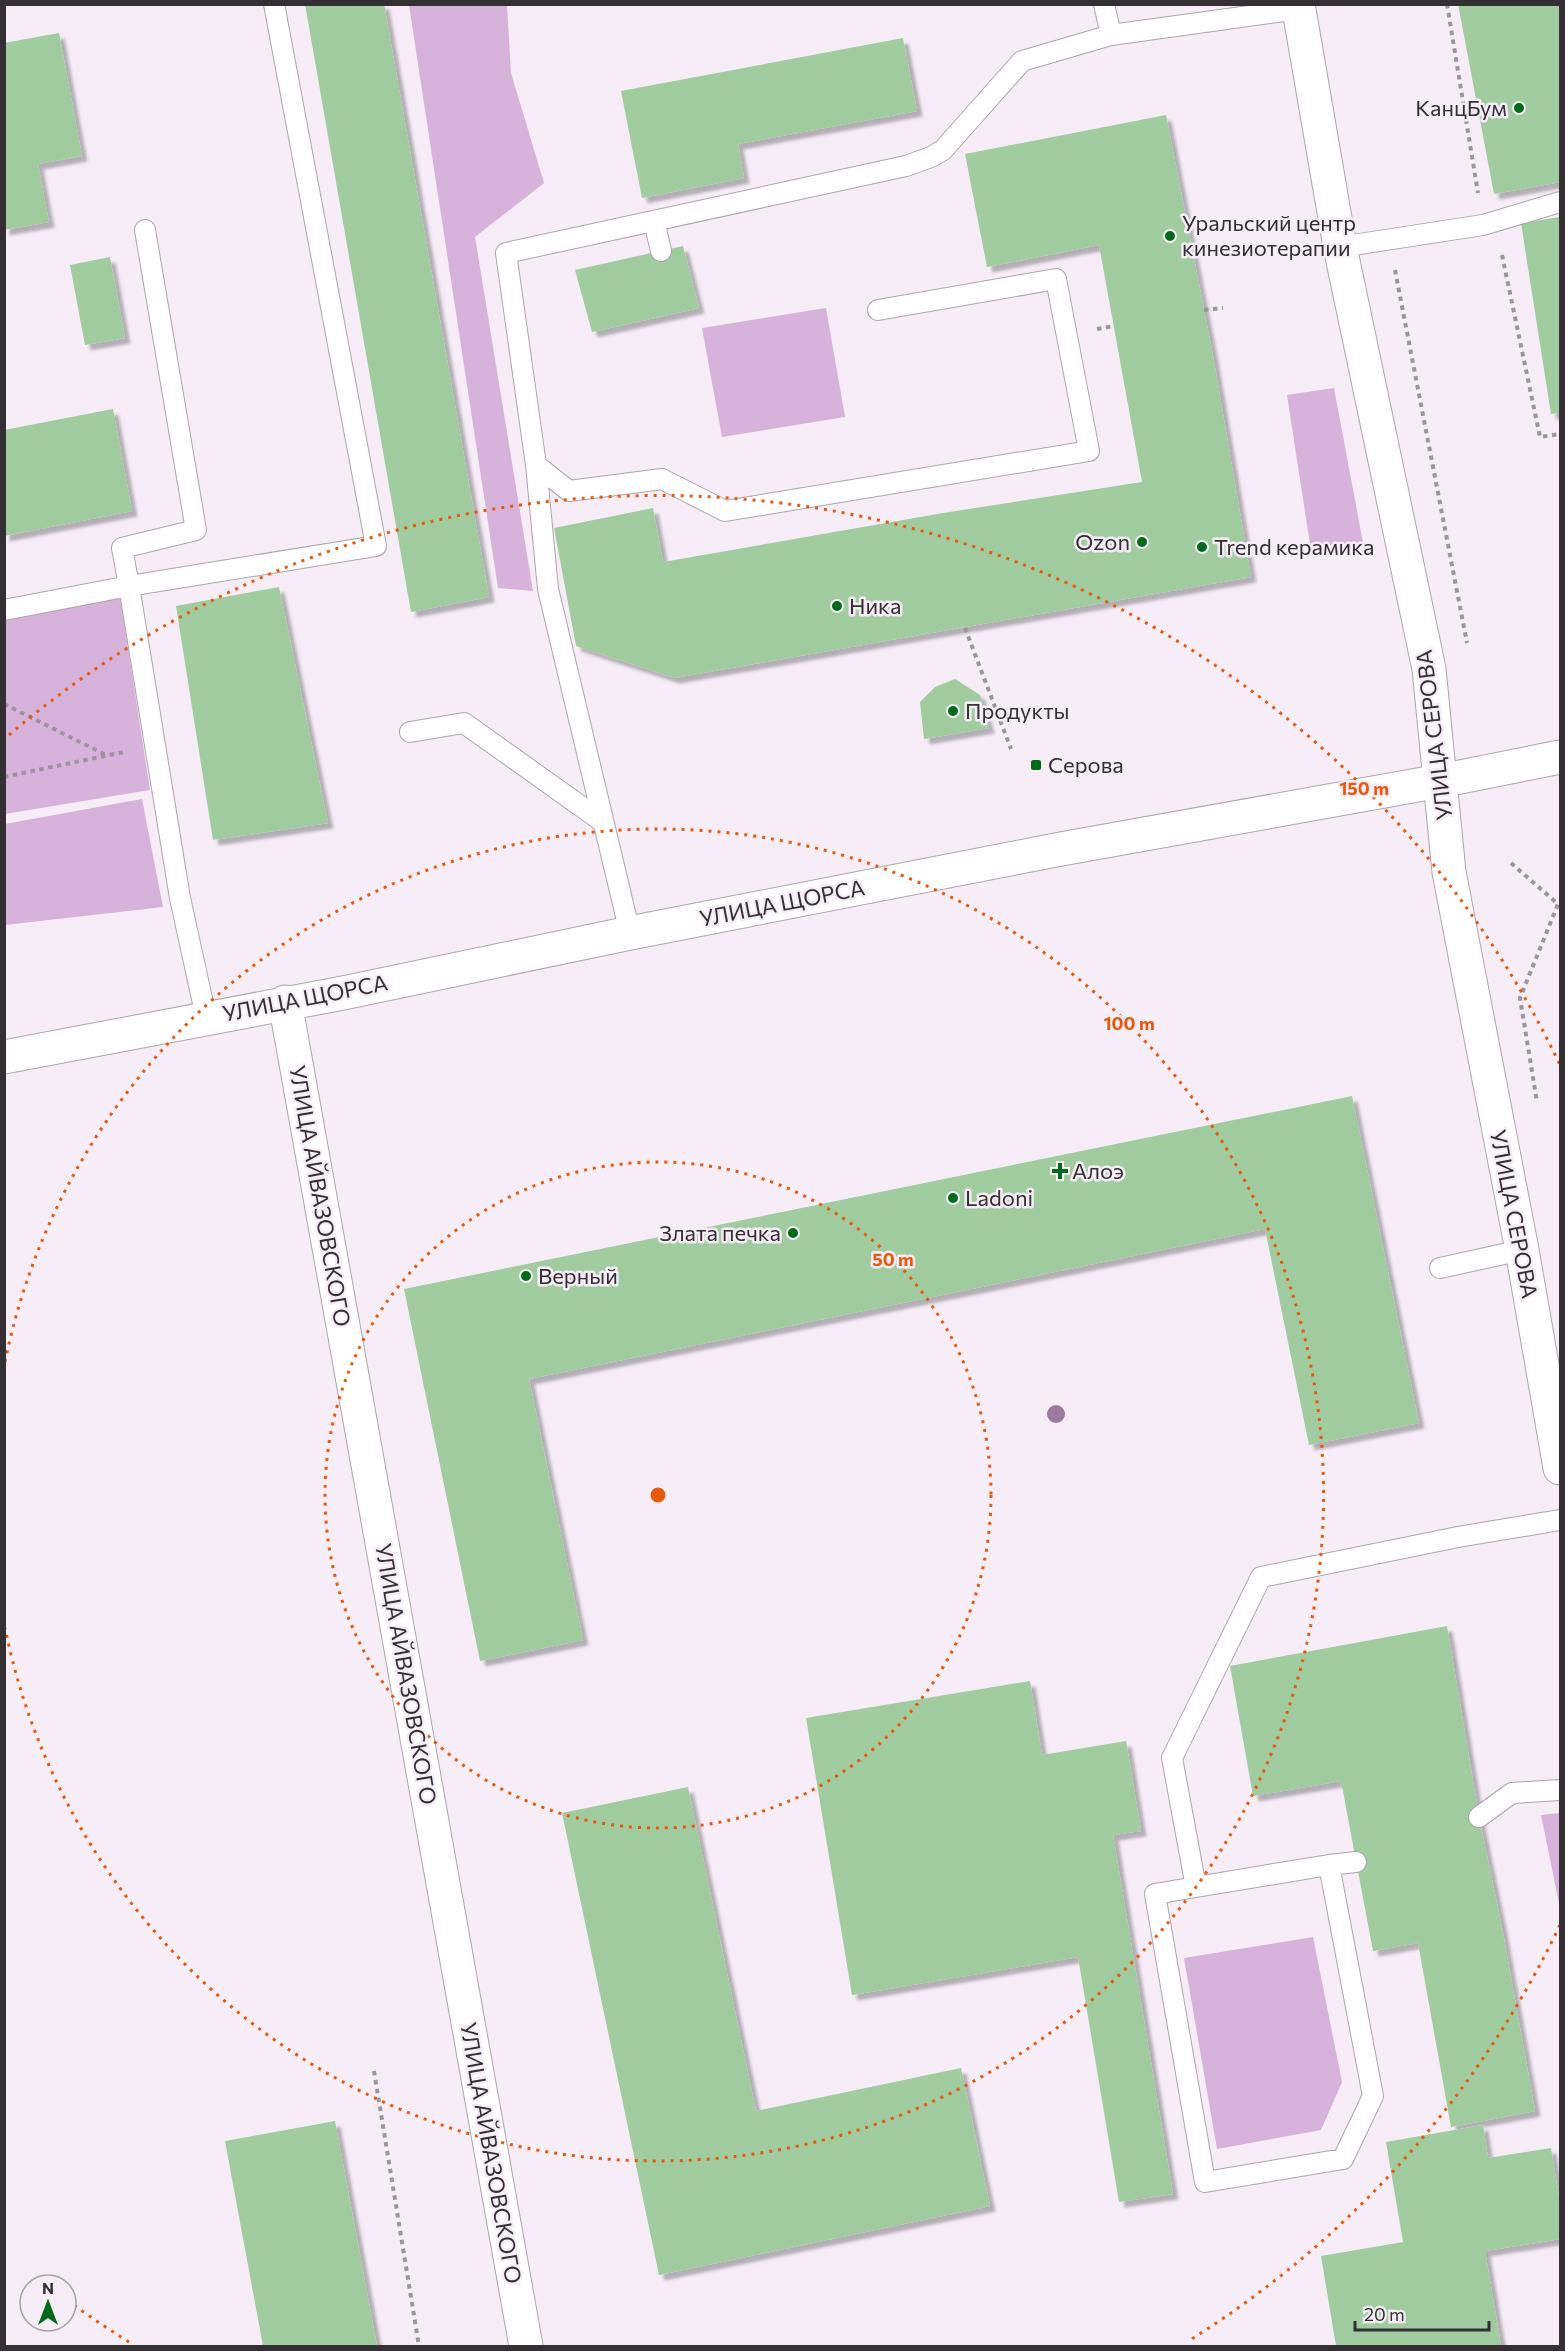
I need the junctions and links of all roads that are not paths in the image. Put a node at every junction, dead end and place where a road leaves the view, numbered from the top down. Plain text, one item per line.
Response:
1 (274, 4) edge
2 (1104, 4) edge
3 (1299, 7) edge
4 (1111, 35) junction
5 (1560, 202) edge
6 (654, 221) junction
7 (145, 230) dead end
8 (1340, 248) junction
9 (661, 251) dead end
10 (878, 310) dead end
11 (536, 465) junction
12 (129, 586) junction
13 (4, 610) edge
14 (410, 732) dead end
15 (1560, 757) edge
16 (1440, 781) junction
17 (603, 822) junction
18 (630, 933) junction
19 (285, 1002) junction
20 (206, 1017) junction
21 (4, 1057) edge
22 (1522, 1250) junction
23 (1440, 1268) dead end
24 (1560, 1468) edge
25 (1560, 1520) edge
26 (1560, 1790) edge
27 (1479, 1817) dead end
28 (1356, 1862) dead end
29 (1329, 1865) junction
30 (1196, 1887) junction
31 (526, 2346) edge

1 - 12 lane
2 - 4 lane
3 - 4 lane
3 - 8 street, УЛИЦА СЕРОВА
4 - 6 lane
5 - 8 lane
6 - 9 lane
6 - 11 lane
7 - 12 lane
8 - 16 street, УЛИЦА СЕРОВА
10 - 11 lane
11 - 17 lane
12 - 13 lane
12 - 20 lane
14 - 17 lane
15 - 16 street, УЛИЦА ЩОРСА
16 - 18 street, УЛИЦА ЩОРСА
16 - 22 street, УЛИЦА СЕРОВА
17 - 18 lane
18 - 19 street, УЛИЦА ЩОРСА
19 - 20 street, УЛИЦА ЩОРСА
19 - 31 street, УЛИЦА АЙВАЗОВСКОГО
20 - 21 street, УЛИЦА ЩОРСА
22 - 23 lane
22 - 24 street, УЛИЦА СЕРОВА
25 - 30 lane
26 - 27 lane
28 - 29 lane
29 - 30 lane
29 - 30 lane

